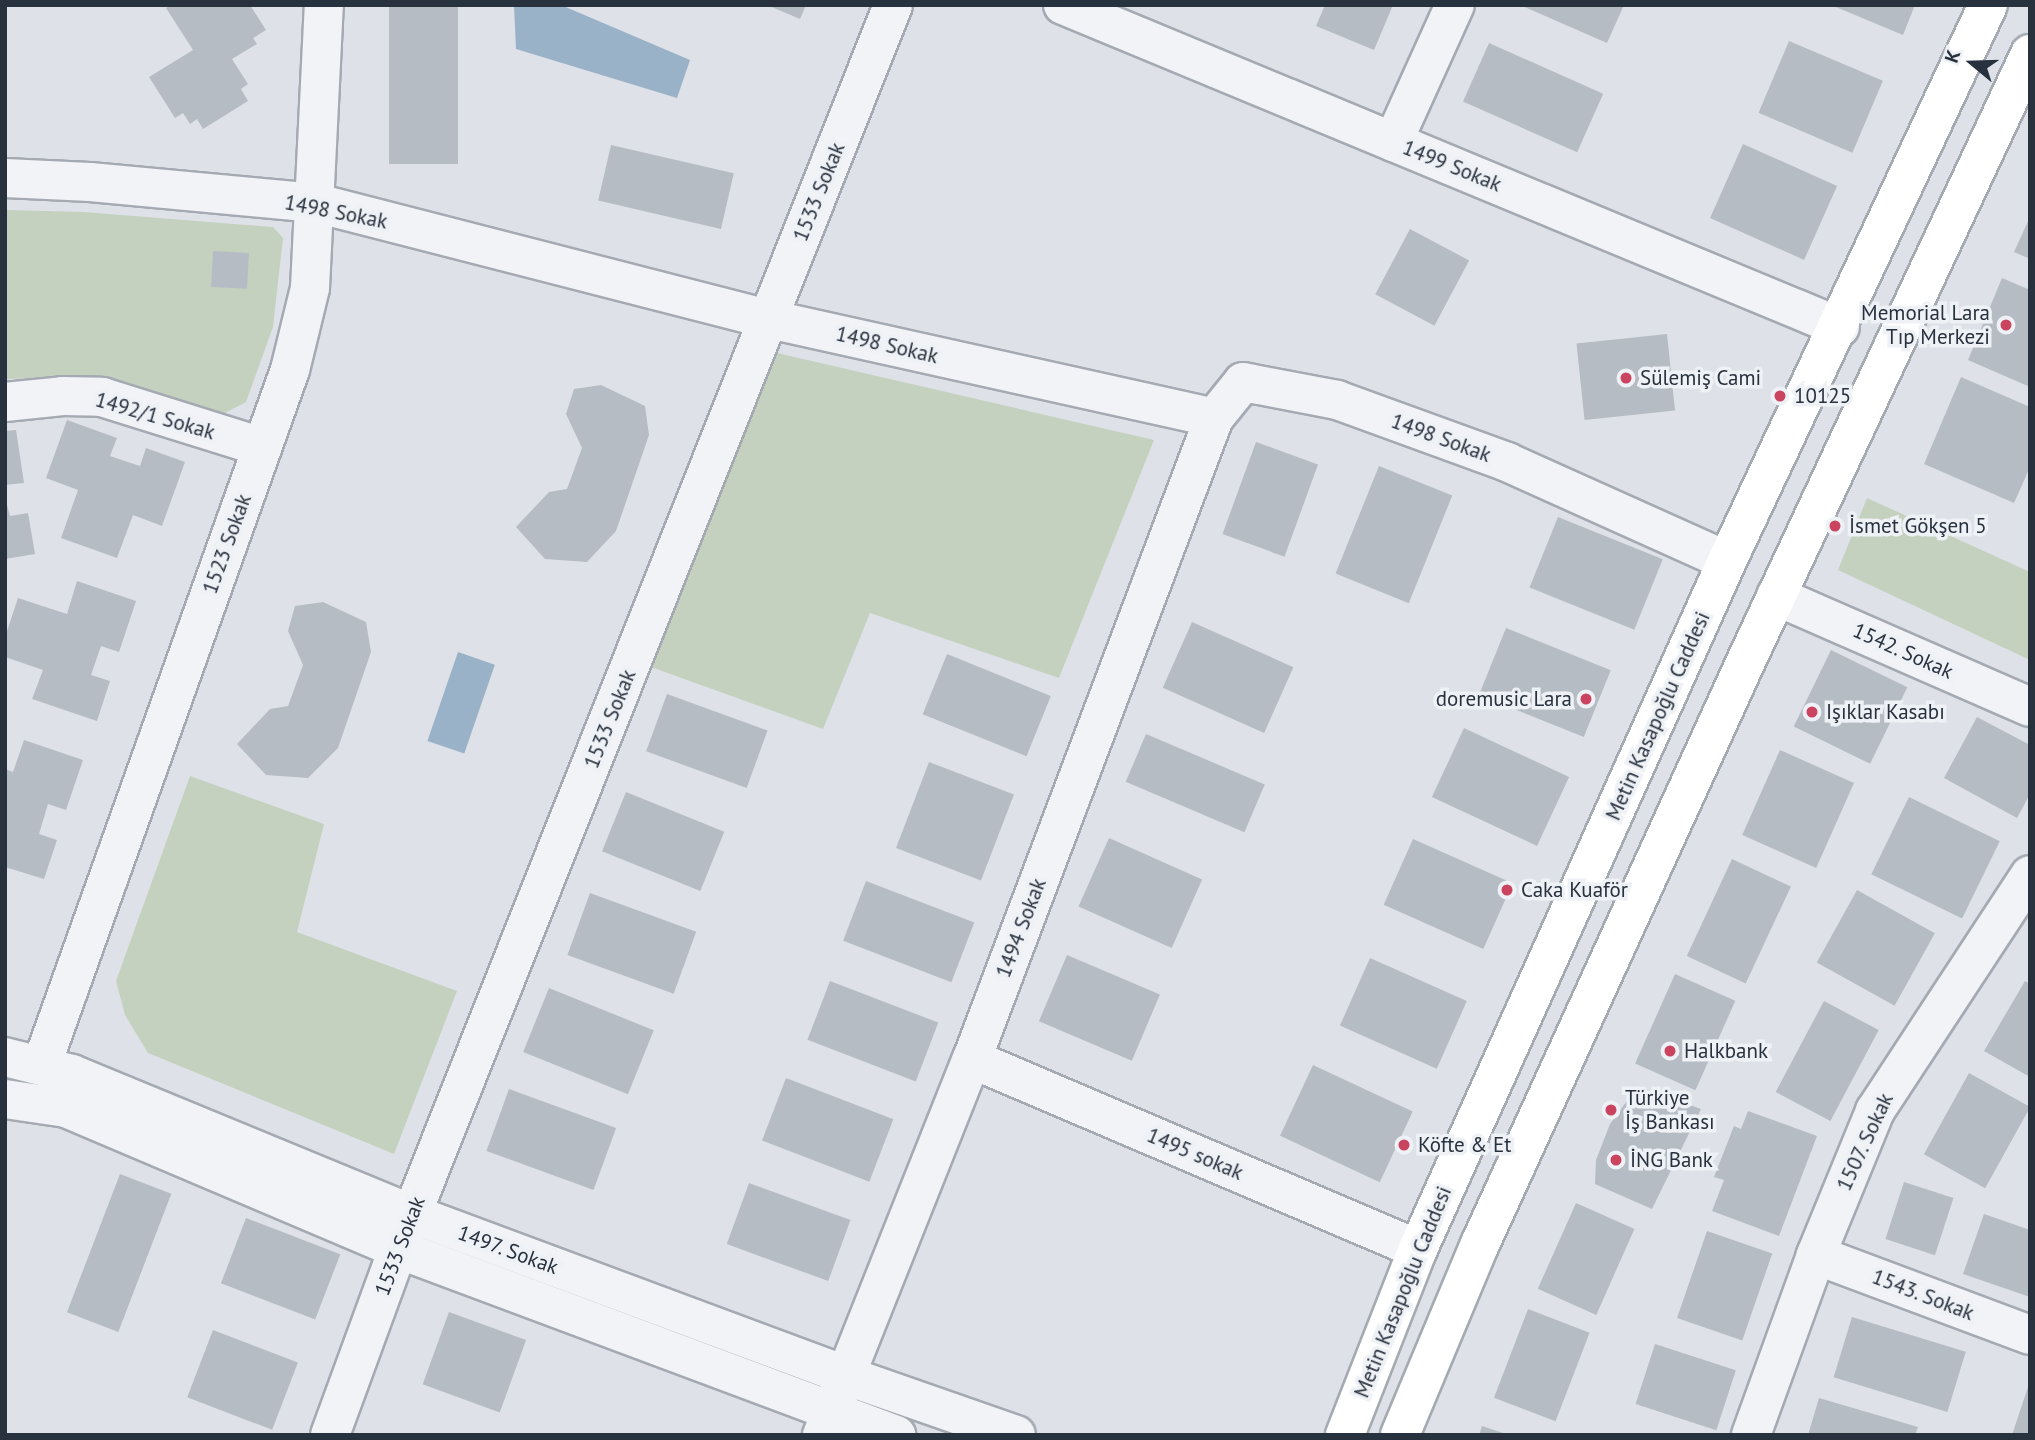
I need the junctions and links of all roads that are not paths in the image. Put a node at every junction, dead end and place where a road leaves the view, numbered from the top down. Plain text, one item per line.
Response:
1 (324, 5) edge
2 (893, 5) edge
3 (1063, 5) edge
4 (1455, 5) edge
5 (1988, 5) edge
6 (2030, 54) edge
7 (1393, 142) junction
8 (5, 178) edge
9 (316, 203) junction
10 (769, 319) junction
11 (1840, 327) junction
12 (5, 402) edge
13 (1214, 418) junction
14 (262, 447) junction
15 (1727, 561) junction
16 (1776, 596) junction
17 (2030, 707) edge
18 (2030, 875) edge
19 (5, 1057) edge
20 (972, 1059) junction
21 (42, 1064) junction
22 (5, 1099) edge
23 (405, 1231) junction
24 (1418, 1249) junction
25 (1816, 1255) junction
26 (2030, 1335) edge
27 (844, 1375) junction
28 (826, 1423) edge
29 (330, 1435) edge
30 (896, 1435) edge
31 (1016, 1435) edge
32 (1345, 1435) edge
33 (1400, 1435) edge
34 (1751, 1435) edge

1 - 9 street, 1523 Sokak
2 - 10 street, 1533 Sokak
3 - 7 street, 1499 Sokak
4 - 7 street
5 - 11 main road, Metin Kasapoğlu Caddesi
6 - 16 main road
7 - 11 street, 1499 Sokak
8 - 9 street, 1498 Sokak
9 - 10 street, 1498 Sokak
9 - 14 street, 1523 Sokak
10 - 13 street, 1498 Sokak
10 - 23 street, 1533 Sokak
11 - 15 main road, Metin Kasapoğlu Caddesi
12 - 14 street, 1492/1 Sokak
13 - 15 street, 1498 Sokak
13 - 20 street, 1494 Sokak
14 - 21 street, 1523 Sokak
15 - 24 main road, Metin Kasapoğlu Caddesi
16 - 17 street, 1542. Sokak
16 - 33 main road
18 - 25 street, 1507. Sokak
19 - 21 street, 1497. Sokak
20 - 24 street, 1495 sokak
20 - 27 street, 1494 Sokak
21 - 23 street, 1497. Sokak
22 - 23 street, 1497. Sokak
23 - 27 street, 1497. Sokak
23 - 28 street, 1497. Sokak
23 - 29 street, 1533 Sokak
24 - 32 main road, Metin Kasapoğlu Caddesi
25 - 26 street, 1543. Sokak
25 - 34 street, 1507. Sokak
27 - 28 street, 1494 Sokak
27 - 31 street, 1497. Sokak
28 - 30 street, 1497. Sokak

